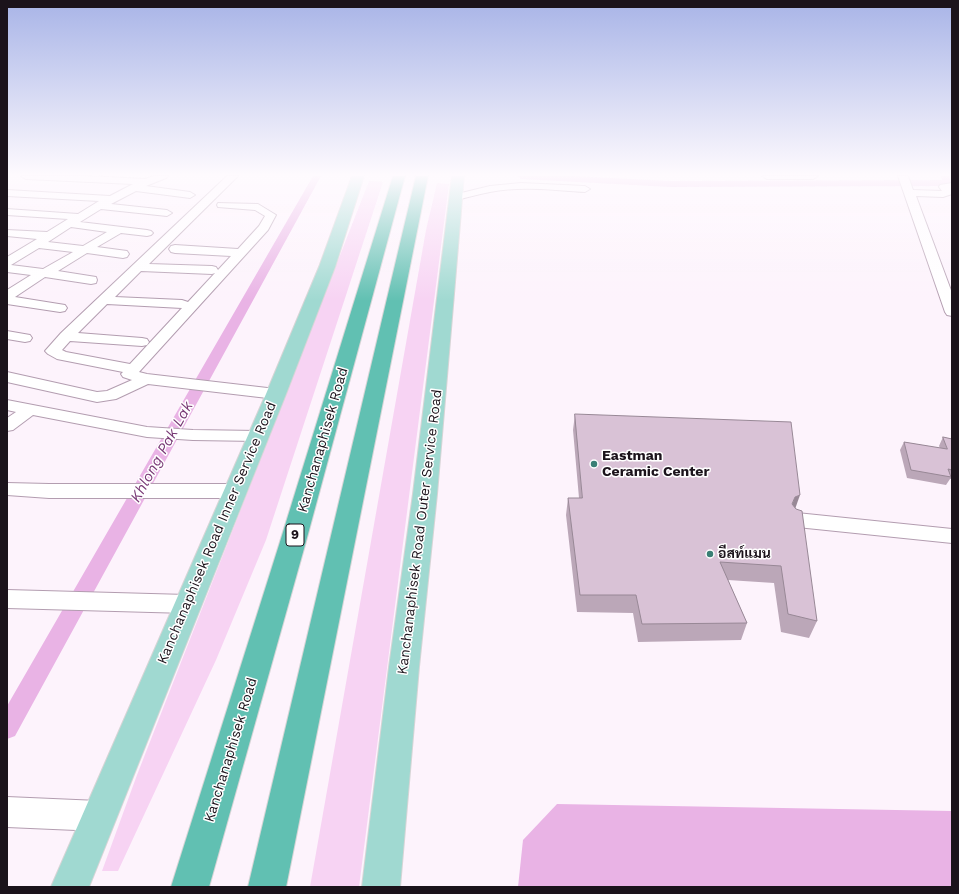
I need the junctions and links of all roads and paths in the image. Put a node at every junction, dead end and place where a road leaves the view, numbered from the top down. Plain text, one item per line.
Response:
1 (80, 218) edge
2 (131, 218) edge
3 (189, 218) edge
4 (269, 218) edge
5 (344, 218) edge
6 (397, 218) edge
7 (402, 218) edge
8 (454, 218) edge
9 (918, 218) edge
10 (70, 224) junction
11 (115, 229) junction
12 (7, 233) edge
13 (147, 233) dead end
14 (50, 236) junction
15 (37, 244) junction
16 (175, 249) dead end
17 (84, 250) junction
18 (241, 253) junction
19 (123, 254) dead end
20 (8, 262) edge
21 (138, 266) junction
22 (212, 270) dead end
23 (44, 273) junction
24 (91, 280) dead end
25 (7, 296) edge
26 (7, 300) edge
27 (103, 300) junction
28 (182, 304) dead end
29 (60, 308) dead end
30 (952, 312) edge
31 (7, 335) edge
32 (66, 336) junction
33 (25, 338) dead end
34 (142, 342) dead end
35 (139, 374) junction
36 (7, 377) edge
37 (276, 394) junction
38 (7, 405) edge
39 (30, 410) junction
40 (7, 426) edge
41 (257, 436) junction
42 (7, 489) edge
43 (234, 491) junction
44 (797, 520) edge
45 (952, 536) edge
46 (7, 599) edge
47 (187, 604) junction
48 (7, 812) edge
49 (99, 816) junction
50 (70, 887) edge
51 (190, 887) edge
52 (267, 887) edge
53 (381, 887) edge

1 - 10 street
2 - 11 street
3 - 21 street
4 - 18 street
5 - 37 main road, Kanchanaphisek Road Inner Service Road
6 - 51 highway, Kanchanaphisek Road / 9
7 - 52 highway, Kanchanaphisek Road / 9
8 - 53 main road, Kanchanaphisek Road Outer Service Road
9 - 30 street
10 - 11 street
10 - 14 street
11 - 13 street
11 - 17 street
12 - 14 street
14 - 15 street
15 - 17 street
15 - 20 street
16 - 18 street
17 - 19 street
17 - 23 street
18 - 35 street
20 - 23 street
21 - 22 street
21 - 27 street
23 - 24 street
23 - 25 street
26 - 29 street
27 - 28 street
27 - 32 street
31 - 33 street
32 - 34 street
32 - 35 street
35 - 36 street
35 - 37 street
37 - 41 main road, Kanchanaphisek Road Inner Service Road
38 - 39 street
39 - 40 street
39 - 41 street
41 - 43 main road, Kanchanaphisek Road Inner Service Road
42 - 43 street
43 - 47 main road, Kanchanaphisek Road Inner Service Road
44 - 45 street
46 - 47 street
47 - 49 main road, Kanchanaphisek Road Inner Service Road
48 - 49 street
49 - 50 main road, Kanchanaphisek Road Inner Service Road

